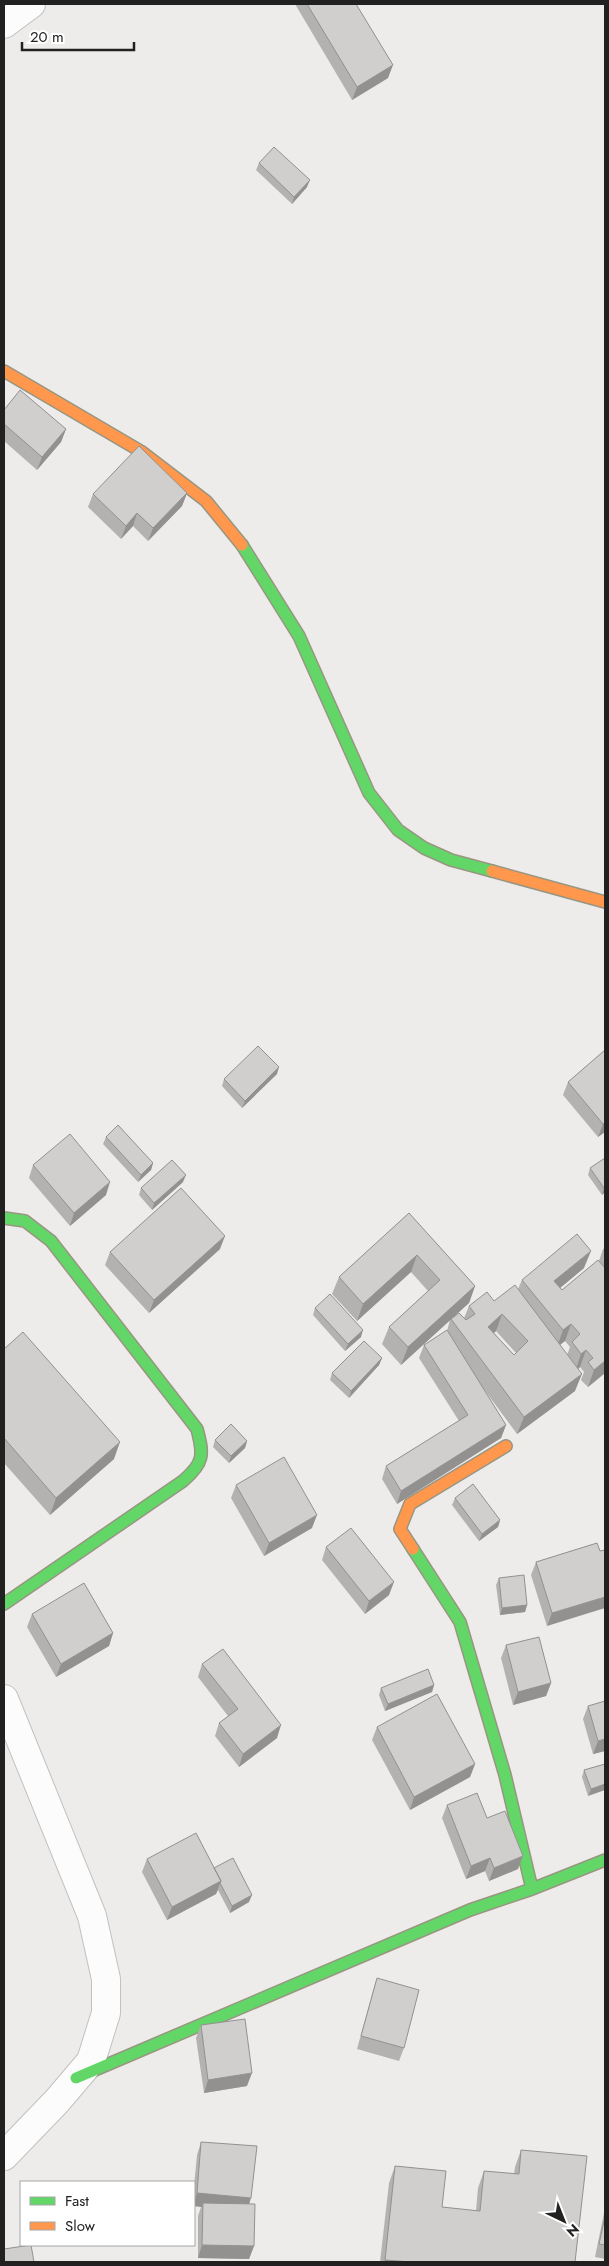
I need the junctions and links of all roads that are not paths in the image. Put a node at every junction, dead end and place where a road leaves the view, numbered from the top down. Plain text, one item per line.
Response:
1 (31, 4) edge
2 (4, 24) edge
3 (4, 371) edge
4 (605, 902) edge
5 (4, 1218) edge
6 (506, 1446) dead end
7 (4, 1604) edge
8 (4, 1699) edge
9 (605, 1860) edge
10 (532, 1889) junction
11 (76, 2078) junction
12 (4, 2156) edge

1 - 2 street
3 - 4 street
5 - 7 street
6 - 10 street
8 - 11 street
9 - 10 street
10 - 11 street
11 - 12 street

